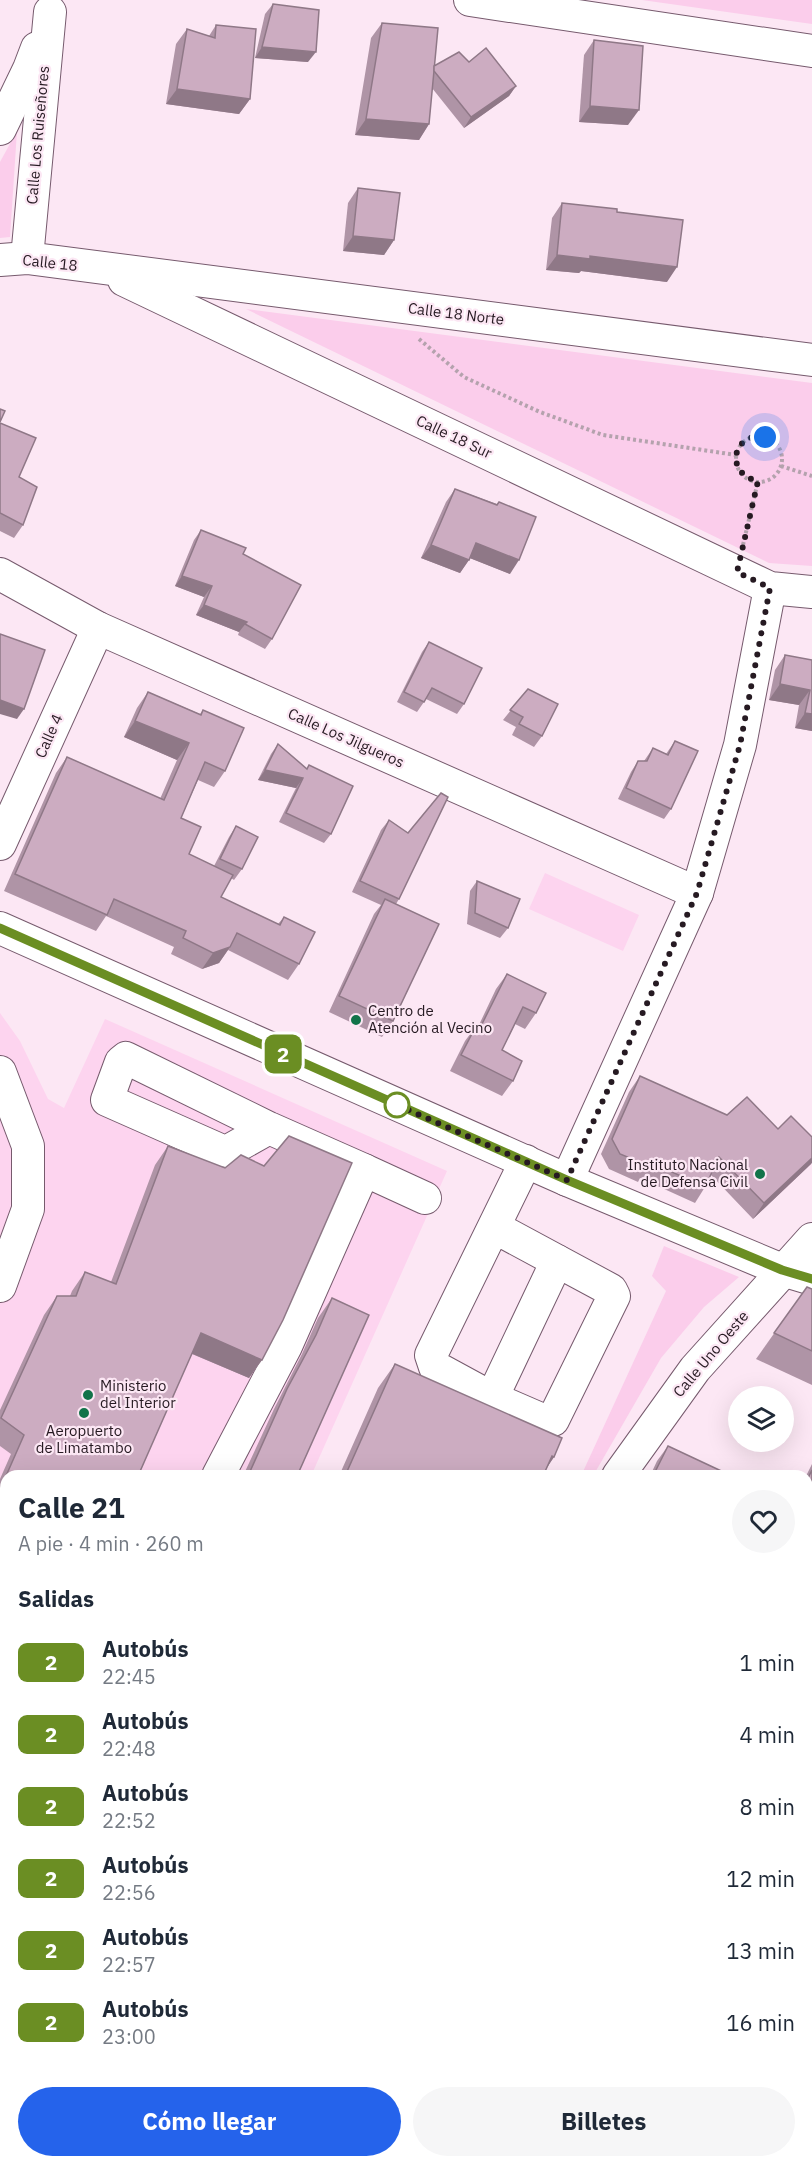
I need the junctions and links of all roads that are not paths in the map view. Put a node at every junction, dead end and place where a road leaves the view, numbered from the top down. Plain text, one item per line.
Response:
1 (470, 0) edge
2 (50, 6) edge
3 (812, 51) edge
4 (0, 129) edge
5 (13, 259) edge
6 (99, 268) junction
7 (812, 360) edge
8 (0, 574) edge
9 (770, 588) junction
10 (812, 592) edge
11 (98, 628) junction
12 (0, 844) edge
13 (697, 893) junction
14 (0, 928) edge
15 (0, 1072) edge
16 (269, 1128) junction
17 (526, 1161) junction
18 (364, 1170) junction
19 (567, 1180) junction
20 (424, 1198) dead end
21 (494, 1227) junction
22 (812, 1239) edge
23 (557, 1261) junction
24 (782, 1270) junction
25 (812, 1279) edge
26 (0, 1286) edge
27 (492, 1398) junction
28 (221, 1470) edge
29 (622, 1470) edge

1 - 3 street
2 - 4 street
2 - 5 street, Calle Los Ruiseñores
5 - 6 street, Calle 18
6 - 7 street, Calle 18 Norte
6 - 9 street, Calle 18 Sur
8 - 11 street, Calle Los Jilgueros
9 - 10 street, Calle 18 Sur
9 - 13 street
11 - 12 street, Calle 4
11 - 13 street, Calle Los Jilgueros
13 - 19 street
14 - 17 street
15 - 26 street
16 - 16 street
16 - 18 street
17 - 19 street
17 - 21 street
18 - 20 street
18 - 28 street
19 - 24 street
21 - 23 street
21 - 27 street
22 - 24 street, Calle Uno Oeste
23 - 27 street
23 - 27 street
24 - 25 street
24 - 29 street, Calle Uno Oeste

